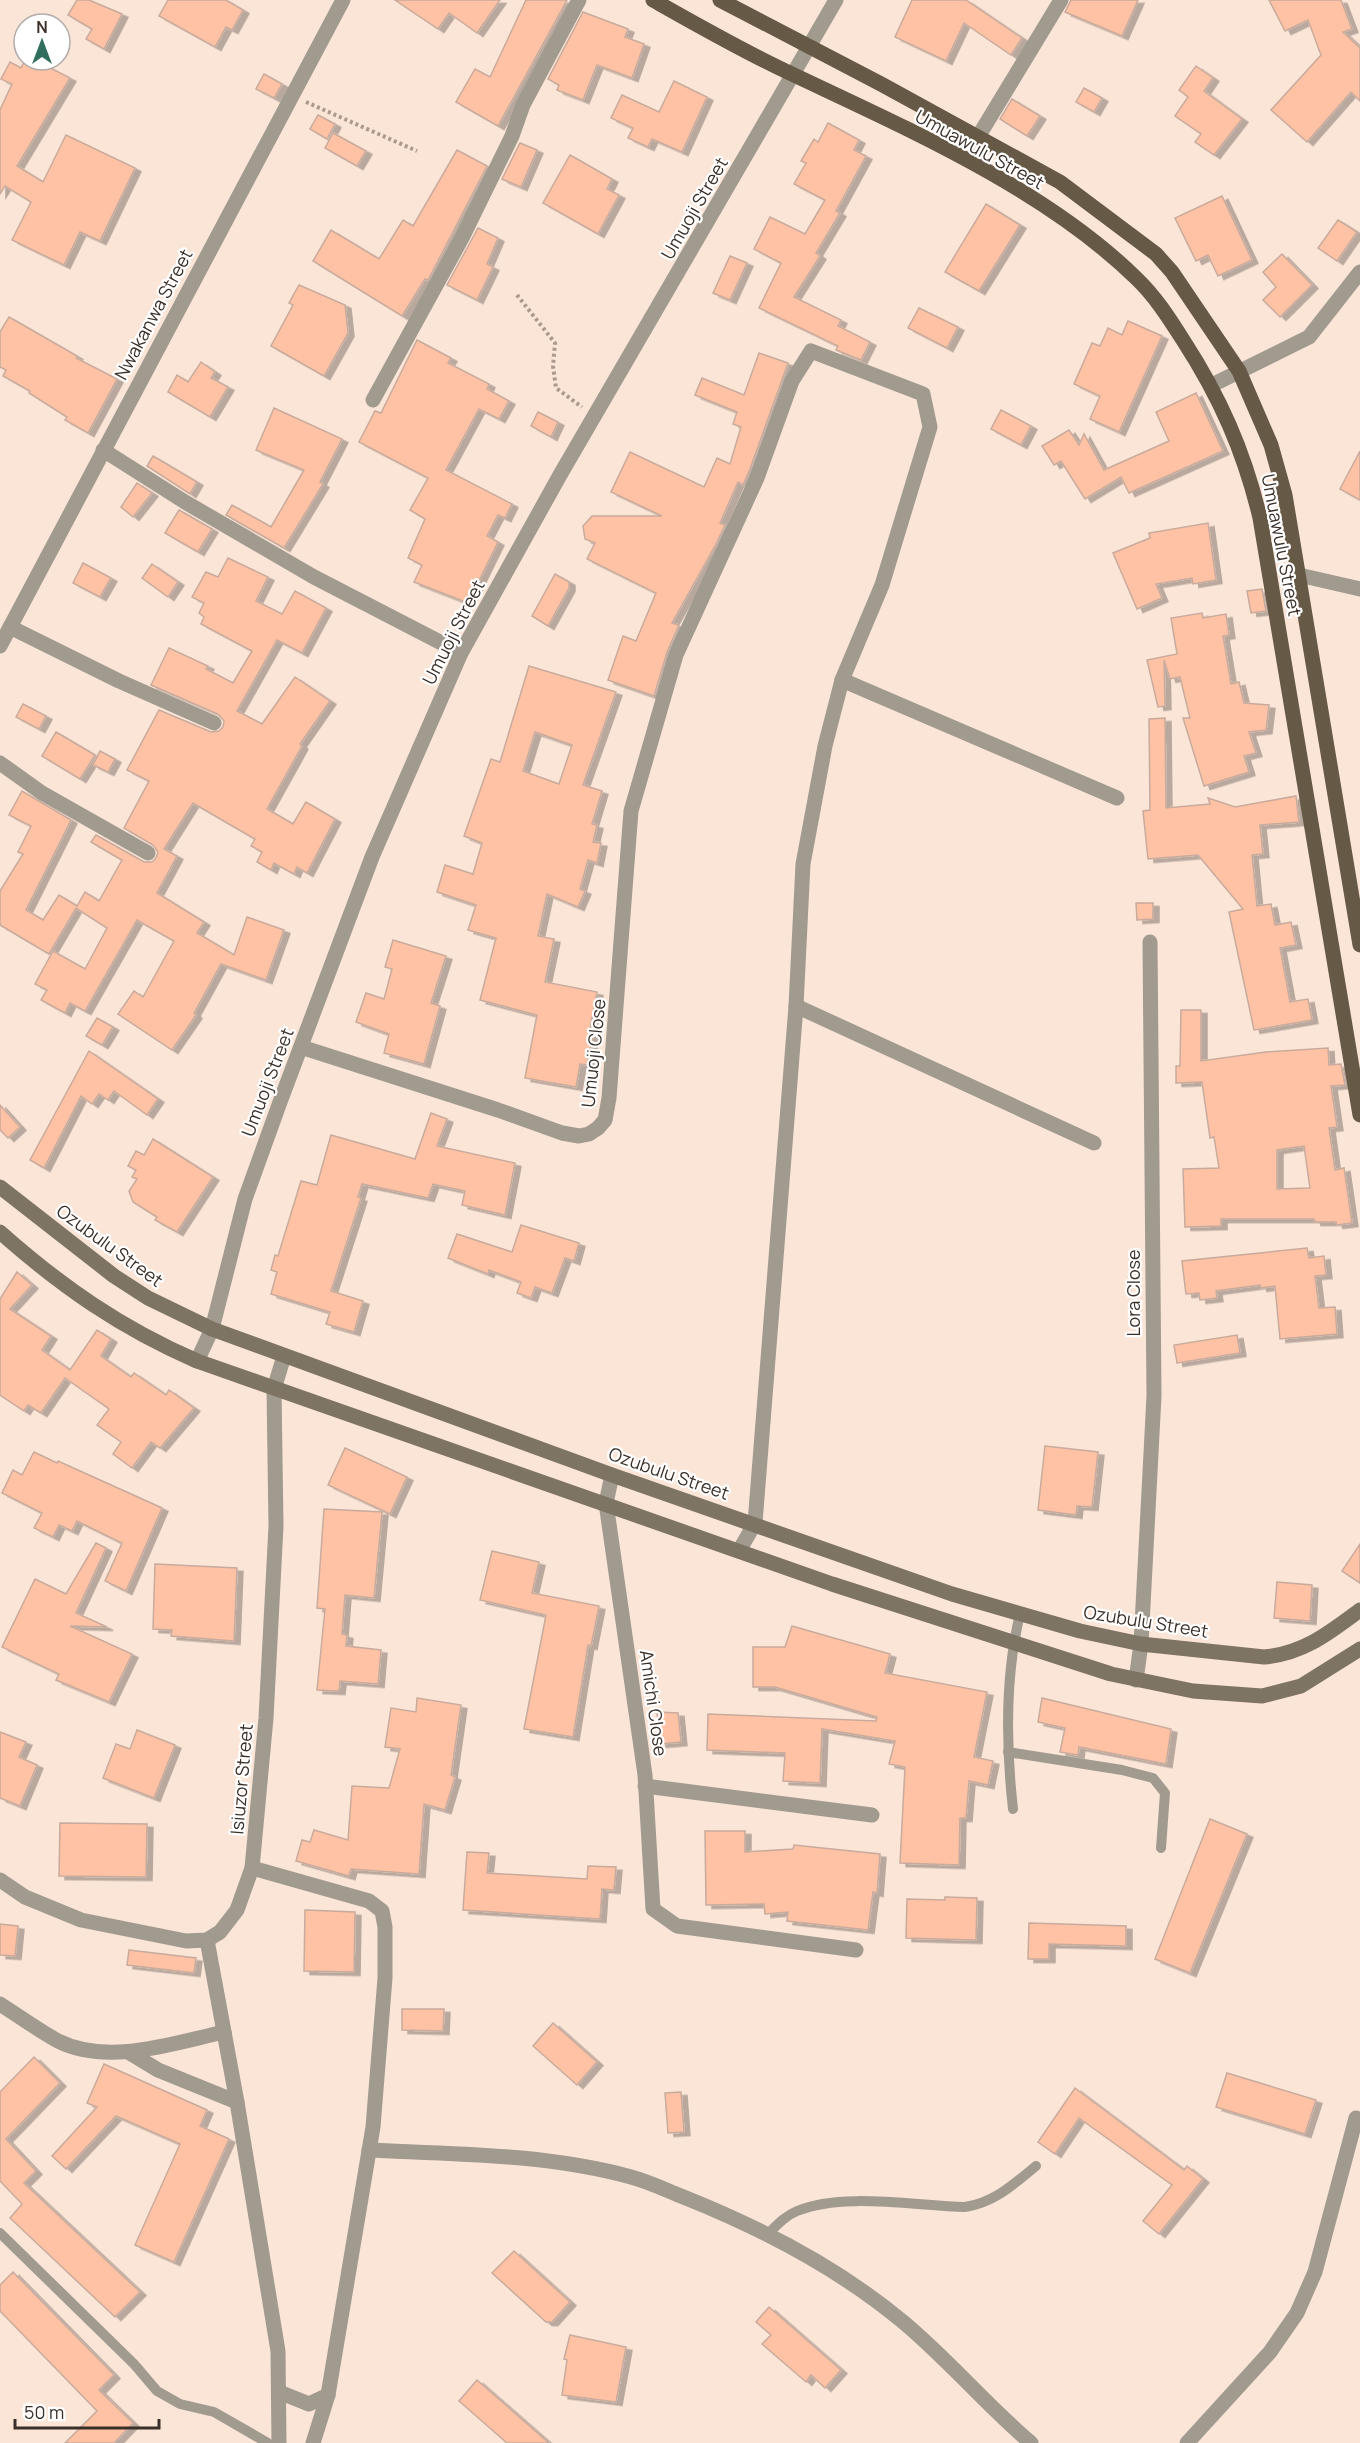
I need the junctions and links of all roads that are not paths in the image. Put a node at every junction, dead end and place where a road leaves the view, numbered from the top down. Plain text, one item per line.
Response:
1 (343, 0) edge
2 (579, 0) edge
3 (653, 0) edge
4 (720, 0) edge
5 (836, 0) edge
6 (1060, 0) edge
7 (811, 47) junction
8 (792, 75) junction
9 (978, 136) junction
10 (1360, 272) edge
11 (1239, 371) junction
12 (1212, 385) junction
13 (373, 400) dead end
14 (103, 450) junction
15 (1299, 575) junction
16 (1360, 589) edge
17 (10, 627) junction
18 (0, 646) edge
19 (461, 653) junction
20 (842, 680) junction
21 (214, 723) dead end
22 (0, 763) edge
23 (1117, 798) dead end
24 (148, 853) dead end
25 (1150, 942) dead end
26 (1360, 945) edge
27 (796, 1006) junction
28 (301, 1047) junction
29 (1360, 1114) edge
30 (1094, 1143) dead end
31 (0, 1187) edge
32 (0, 1232) edge
33 (212, 1329) junction
34 (284, 1356) junction
35 (197, 1361) junction
36 (274, 1389) junction
37 (612, 1475) junction
38 (606, 1503) junction
39 (755, 1523) junction
40 (739, 1551) junction
41 (1360, 1610) edge
42 (1020, 1614) junction
43 (1013, 1644) junction
44 (1141, 1644) junction
45 (1360, 1649) edge
46 (1136, 1680) junction
47 (1008, 1752) junction
48 (645, 1786) junction
49 (1013, 1809) dead end
50 (872, 1815) dead end
51 (1161, 1848) dead end
52 (252, 1868) junction
53 (0, 1880) edge
54 (207, 1940) junction
55 (856, 1950) dead end
56 (0, 2004) edge
57 (224, 2032) junction
58 (129, 2053) junction
59 (237, 2102) junction
60 (1356, 2118) dead end
61 (369, 2151) junction
62 (1036, 2166) dead end
63 (0, 2233) edge
64 (768, 2234) junction
65 (279, 2392) junction
66 (328, 2395) junction
67 (268, 2443) edge
68 (279, 2443) edge
69 (313, 2443) edge
70 (1031, 2443) edge
71 (1187, 2443) edge

1 - 14 street, Nwakanwa Street
2 - 13 street
3 - 8 main road, Umuawulu Street
4 - 7 main road, Umuawulu Street
5 - 7 street, Umuoji Street
6 - 9 street
7 - 8 street, Umuoji Street
7 - 9 main road, Umuawulu Street
8 - 12 main road, Umuawulu Street
8 - 19 street, Umuoji Street
9 - 11 main road, Umuawulu Street
10 - 11 street
11 - 12 street
11 - 15 main road, Umuawulu Street
12 - 29 main road, Umuawulu Street
14 - 17 street, Nwakanwa Street
14 - 19 street
15 - 16 street
15 - 26 main road, Umuawulu Street
17 - 18 street, Nwakanwa Street
17 - 21 street
19 - 28 street, Umuoji Street
20 - 23 street
20 - 27 street
20 - 28 street, Umuoji Close
22 - 24 street
25 - 44 street, Lora Close
27 - 30 street
27 - 39 street
28 - 33 street, Umuoji Street
31 - 33 main road, Ozubulu Street
32 - 35 main road
33 - 34 main road, Ozubulu Street
33 - 35 street, Umuoji Street
34 - 36 street, Isiuzor Street
34 - 37 main road, Ozubulu Street
35 - 36 main road
36 - 38 main road
36 - 52 street, Isiuzor Street
37 - 38 street
37 - 39 main road, Ozubulu Street
38 - 40 main road
38 - 48 street, Amichi Close
39 - 40 street
39 - 42 main road, Ozubulu Street
40 - 43 main road
41 - 44 main road, Ozubulu Street
42 - 43 lane
42 - 44 main road, Ozubulu Street
43 - 46 main road
43 - 47 lane
44 - 46 street, Lora Close
45 - 46 main road
47 - 49 lane
47 - 51 lane
48 - 50 street
48 - 55 street, Amichi Close
52 - 54 street, Isiuzor Street
52 - 61 street
53 - 54 street
54 - 57 street
56 - 58 street
57 - 58 street
57 - 59 street
58 - 59 street
59 - 65 street
60 - 71 street
61 - 64 street
61 - 66 street
62 - 64 lane
63 - 67 lane
64 - 70 street
65 - 66 street
65 - 68 street
66 - 69 street

